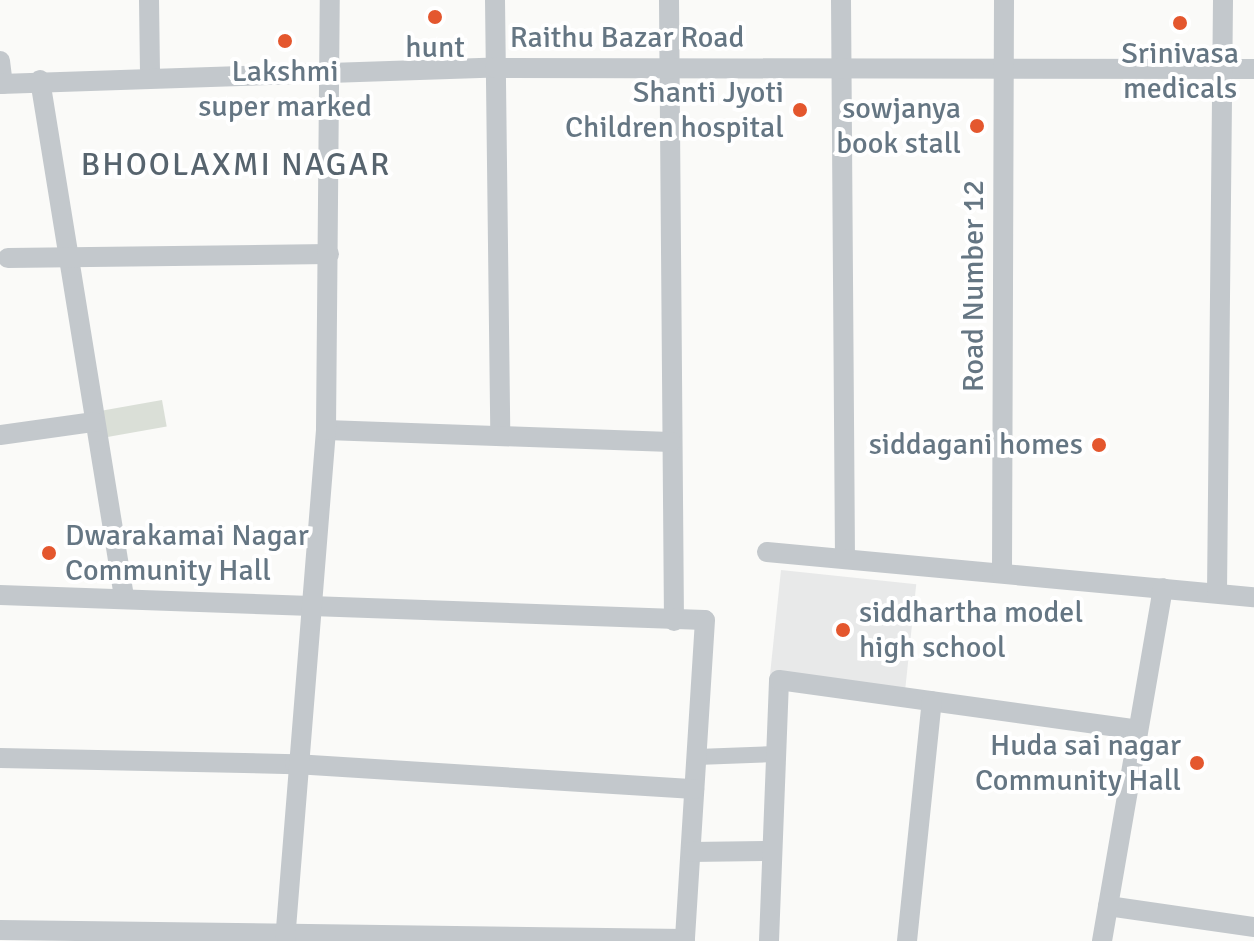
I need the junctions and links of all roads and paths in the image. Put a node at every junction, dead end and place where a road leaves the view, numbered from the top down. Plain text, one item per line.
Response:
1 (149, 0) edge
2 (330, 0) edge
3 (495, 0) edge
4 (669, 0) edge
5 (841, 0) edge
6 (1004, 0) edge
7 (1223, 0) edge
8 (0, 61) edge
9 (670, 66) junction
10 (495, 68) junction
11 (842, 69) junction
12 (1223, 69) junction
13 (1254, 69) edge
14 (332, 72) junction
15 (1005, 73) junction
16 (150, 76) junction
17 (40, 80) junction
18 (2, 84) edge
19 (67, 253) junction
20 (329, 254) junction
21 (8, 258) dead end
22 (94, 422) junction
23 (326, 430) junction
24 (500, 432) junction
25 (0, 435) edge
26 (671, 442) junction
27 (767, 552) dead end
28 (845, 559) junction
29 (1002, 572) junction
30 (1163, 588) junction
31 (1217, 593) junction
32 (0, 595) edge
33 (124, 597) junction
34 (1254, 597) edge
35 (315, 601) junction
36 (674, 621) junction
37 (932, 701) junction
38 (1138, 730) junction
39 (775, 754) junction
40 (697, 757) junction
41 (0, 758) edge
42 (295, 764) junction
43 (694, 789) junction
44 (769, 851) junction
45 (691, 852) junction
46 (1108, 906) junction
47 (1254, 927) edge
48 (0, 930) edge
49 (285, 939) edge
50 (685, 940) edge
51 (769, 941) edge
52 (907, 941) edge
53 (1102, 941) edge

1 - 16 street
2 - 14 street
3 - 10 street
4 - 9 street
5 - 11 street
6 - 15 street, Road Number 12
7 - 12 street
8 - 18 street
9 - 10 street, Raithu Bazar Road
9 - 11 street, Raithu Bazar Road
9 - 26 street
10 - 14 street, Raithu Bazar Road
10 - 24 street
11 - 15 street, Raithu Bazar Road
11 - 28 street
12 - 13 street, Raithu Bazar Road
12 - 15 street, Raithu Bazar Road
12 - 31 street
14 - 16 street, Raithu Bazar Road
14 - 20 street
15 - 29 street, Road Number 12
16 - 17 street, Raithu Bazar Road
17 - 18 street, Raithu Bazar Road
17 - 19 street
19 - 20 street
19 - 21 street
19 - 22 street
20 - 23 street
22 - 25 street
22 - 33 street
23 - 24 street
23 - 35 street
24 - 26 street
26 - 36 street
27 - 28 street
28 - 29 street
29 - 30 street
30 - 31 street
30 - 38 street
31 - 34 street
32 - 33 street
33 - 35 street
35 - 36 street
35 - 42 street
36 - 40 street
37 - 38 street
37 - 39 street
37 - 52 street
38 - 46 street
39 - 40 street
39 - 44 street
40 - 43 street
41 - 42 street
42 - 43 street
42 - 49 street
43 - 45 street
44 - 45 street
44 - 51 street
45 - 50 street
46 - 47 street
46 - 53 street
48 - 49 street
49 - 50 street

